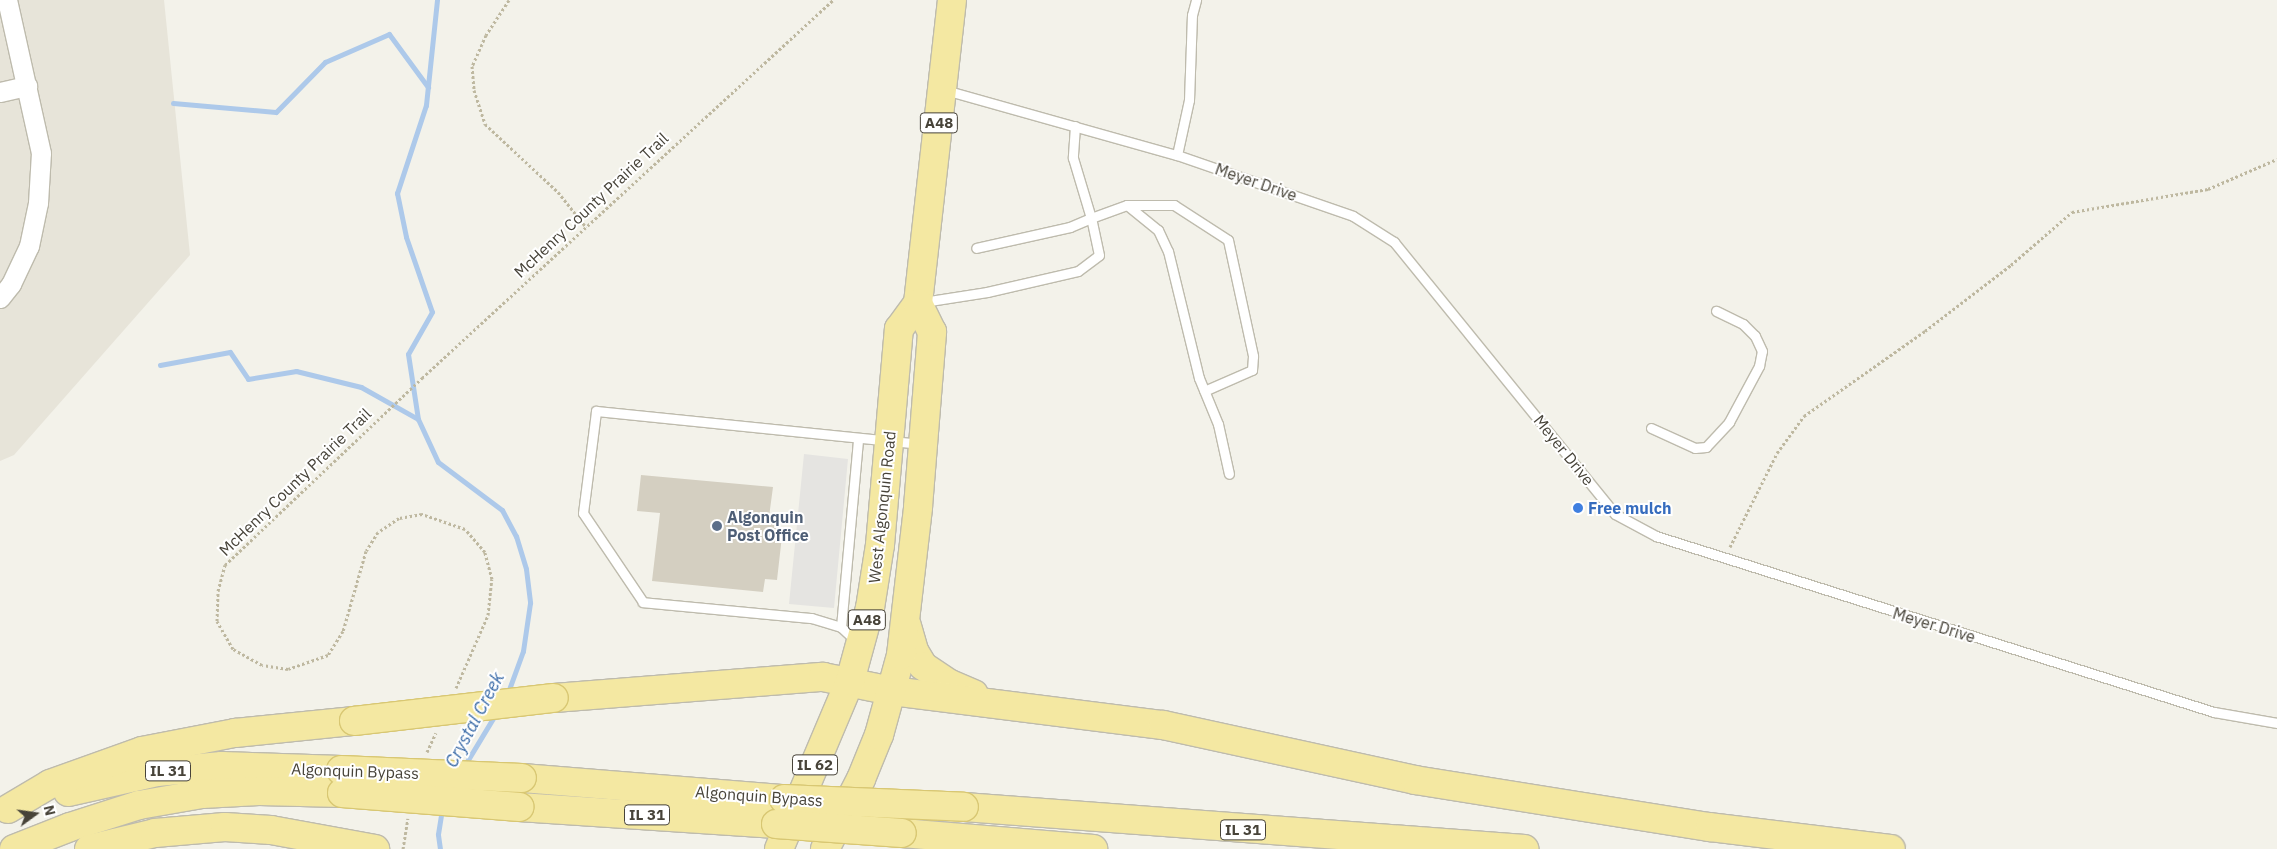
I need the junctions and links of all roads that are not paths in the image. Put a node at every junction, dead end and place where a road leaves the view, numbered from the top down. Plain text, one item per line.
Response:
1 (7, 0) edge
2 (952, 0) edge
3 (1196, 0) edge
4 (27, 86) junction
5 (942, 89) junction
6 (0, 92) edge
7 (1074, 126) junction
8 (1177, 155) junction
9 (1127, 205) junction
10 (1091, 218) junction
11 (976, 248) dead end
12 (0, 298) edge
13 (918, 303) junction
14 (1716, 310) dead end
15 (1204, 391) junction
16 (1651, 428) dead end
17 (858, 439) junction
18 (890, 441) junction
19 (924, 444) junction
20 (1229, 474) dead end
21 (905, 620) junction
22 (851, 636) junction
23 (850, 681) junction
24 (892, 691) junction
25 (999, 704) junction
26 (2277, 722) edge
27 (341, 782) junction
28 (4, 811) edge
29 (779, 824) edge
30 (14, 849) edge
31 (89, 849) edge
32 (375, 849) edge
33 (824, 849) edge
34 (1093, 849) edge
35 (1524, 849) edge
36 (1890, 849) edge

1 - 4 street
2 - 5 main road, West Algonquin Road / A48
3 - 8 lane
4 - 6 street
4 - 12 street
5 - 7 lane, Meyer Drive
5 - 13 main road, West Algonquin Road / A48
7 - 8 lane, Meyer Drive
7 - 10 lane
8 - 26 lane, Meyer Drive
9 - 10 lane
9 - 15 lane
9 - 15 lane
10 - 11 lane
10 - 13 lane
13 - 18 main road, West Algonquin Road / A48
13 - 19 main road, A48
14 - 16 lane
15 - 20 lane
17 - 18 lane
17 - 22 lane
17 - 22 lane
18 - 19 lane
18 - 22 main road, West Algonquin Road / A48
19 - 21 main road, A48
21 - 24 main road, A48
21 - 25 main road
22 - 23 main road, West Algonquin Road / A48
23 - 24 main road
23 - 28 main road, bridge
23 - 29 main road, West Algonquin Road / IL 62
24 - 25 main road
24 - 33 main road, IL 62
25 - 36 main road
27 - 28 main road, Algonquin Bypass / IL 31
27 - 29 main road, Algonquin Bypass / IL 31, bridge
27 - 29 main road, Algonquin Bypass / IL 31, bridge
27 - 30 main road, Algonquin Bypass / IL 31
29 - 34 main road, Algonquin Bypass / IL 31, bridge
29 - 35 main road, Algonquin Bypass / IL 31, bridge
31 - 32 main road

